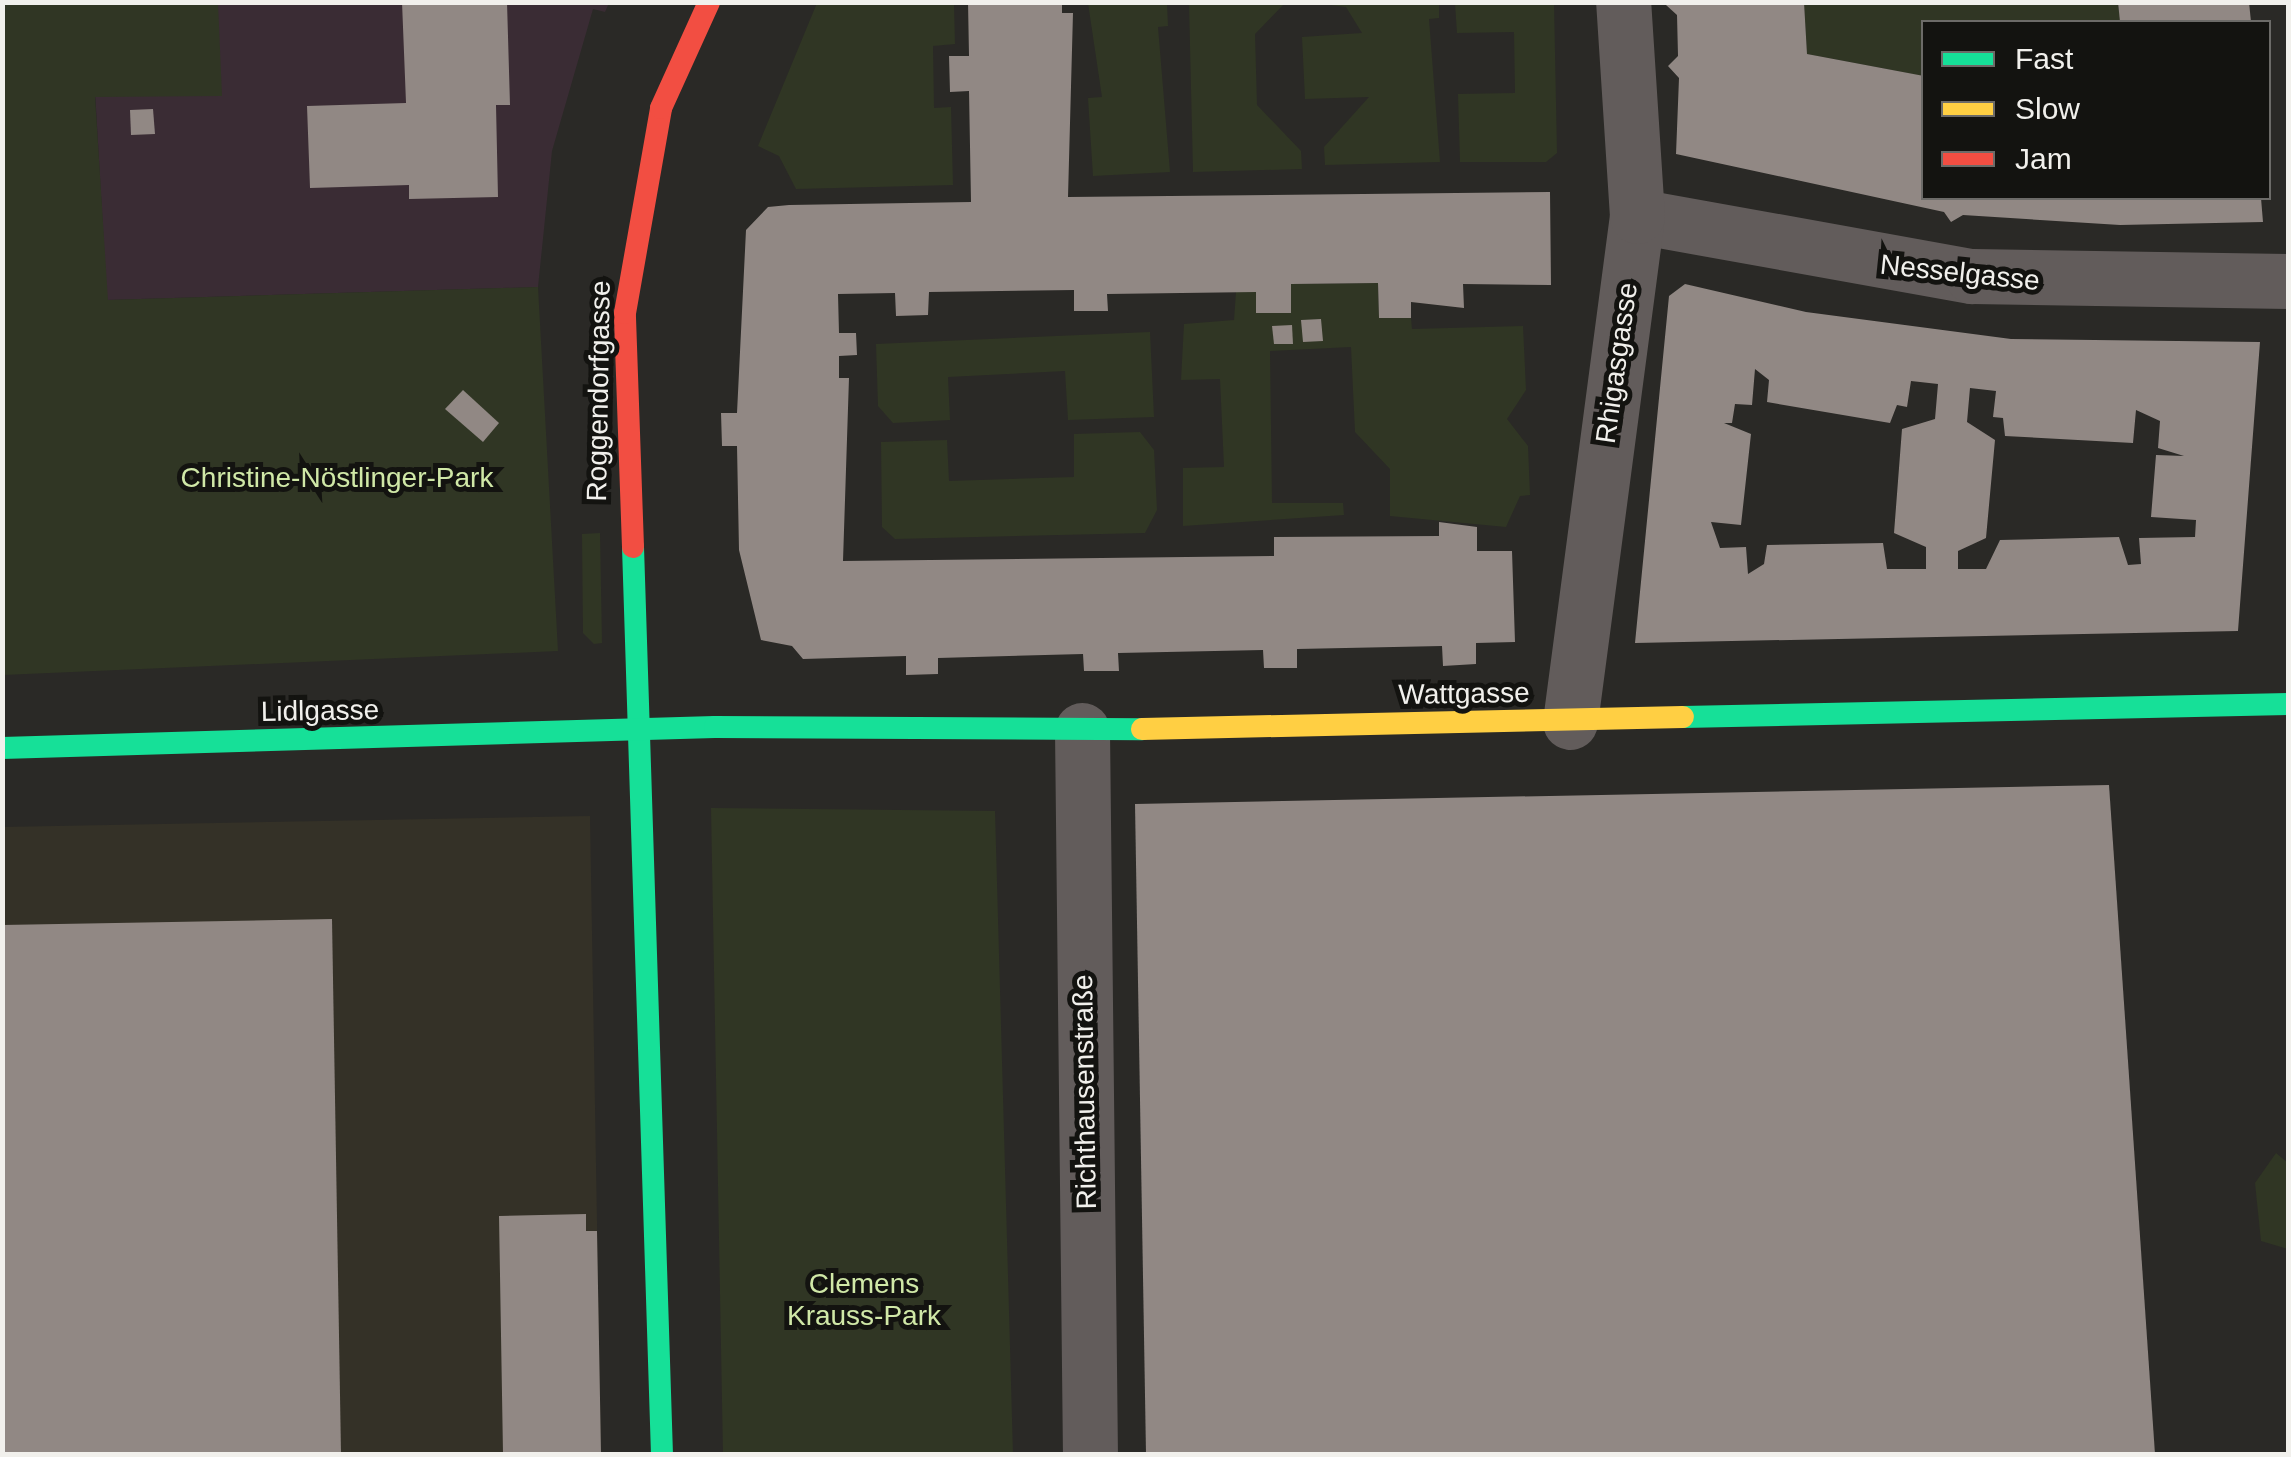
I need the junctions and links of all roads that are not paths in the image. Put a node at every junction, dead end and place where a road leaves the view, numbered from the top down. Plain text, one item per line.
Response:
1 (710, 2) edge
2 (1622, 2) edge
3 (1637, 216) junction
4 (2288, 281) edge
5 (2288, 704) edge
6 (1570, 722) junction
7 (1082, 730) junction
8 (640, 732) junction
9 (2, 748) edge
10 (662, 1454) edge
11 (1090, 1454) edge

1 - 8 main road, Roggendorfgasse
2 - 3 street, Rhigasgasse
3 - 4 street, Nesselgasse
3 - 6 street, Rhigasgasse
5 - 6 main road, Wattgasse
6 - 7 main road, Wattgasse
7 - 8 main road, Wattgasse
7 - 11 street, Richthausenstraße
8 - 9 main road, Lidlgasse
8 - 10 main road

